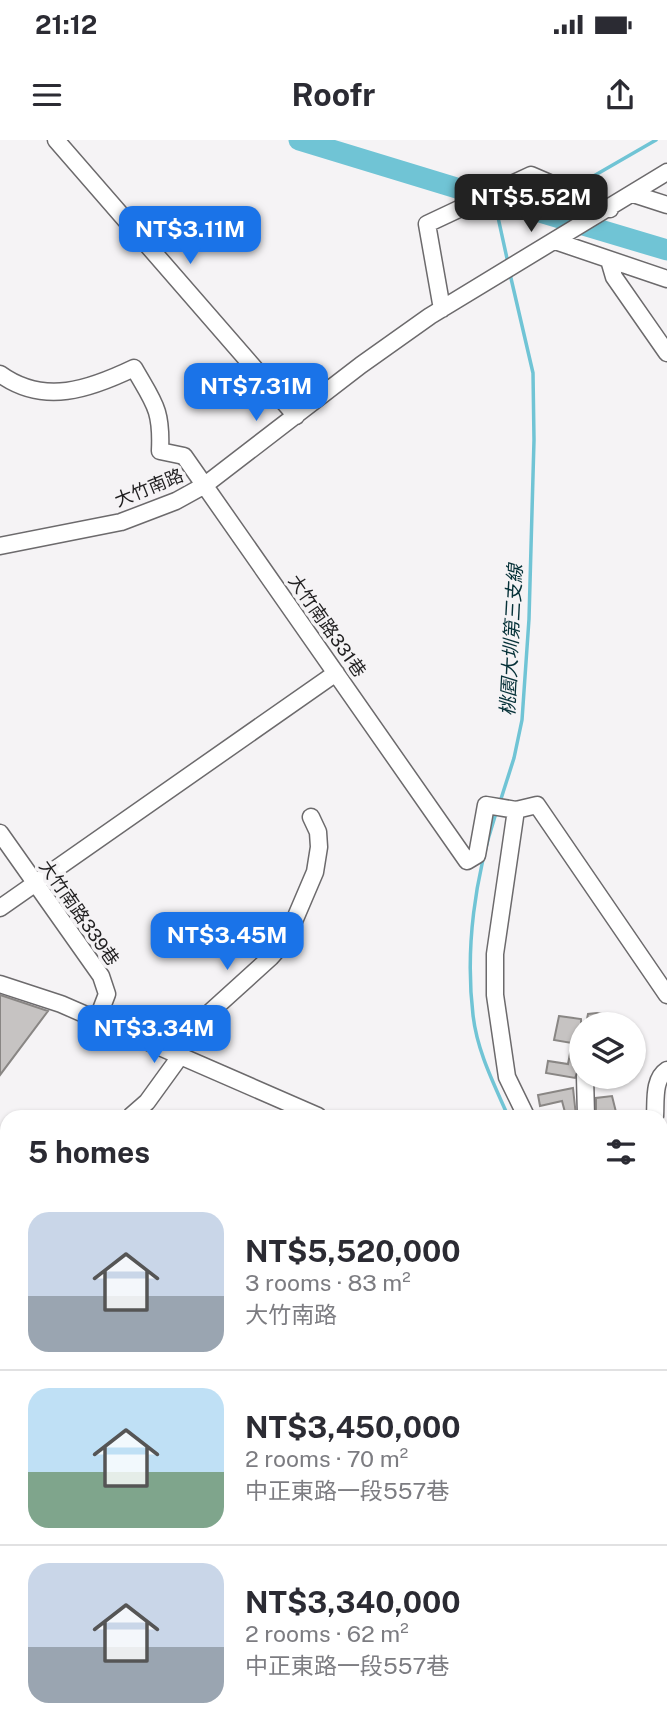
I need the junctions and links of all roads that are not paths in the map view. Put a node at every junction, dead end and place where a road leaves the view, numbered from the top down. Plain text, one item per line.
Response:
1 (56, 140) edge
2 (667, 173) edge
3 (633, 194) junction
4 (667, 205) edge
5 (605, 211) junction
6 (558, 239) junction
7 (609, 260) junction
8 (667, 279) edge
9 (442, 309) junction
10 (667, 353) edge
11 (0, 374) edge
12 (296, 416) junction
13 (205, 485) junction
14 (0, 546) edge
15 (336, 673) junction
16 (516, 810) junction
17 (311, 817) dead end
18 (0, 833) edge
19 (35, 884) junction
20 (0, 908) edge
21 (0, 984) edge
22 (667, 995) edge
23 (97, 1020) junction
24 (178, 1055) junction
25 (667, 1070) edge
26 (585, 1089) edge
27 (138, 1110) edge
28 (304, 1110) edge
29 (523, 1110) edge
30 (586, 1110) edge
31 (655, 1110) edge

1 - 12 street
2 - 3 street
3 - 4 street
3 - 5 street
5 - 6 street
5 - 9 street
6 - 7 street
6 - 9 street, 大竹南路
7 - 8 street
7 - 10 street
9 - 12 street, 大竹南路
11 - 13 street, 大竹南路331巷
12 - 13 street, 大竹南路
13 - 14 street, 大竹南路
13 - 15 street, 大竹南路331巷
15 - 16 street, 大竹南路331巷
15 - 19 street
16 - 22 street
16 - 29 street
17 - 24 street
18 - 19 street, 大竹南路339巷
19 - 20 street
19 - 23 street, 大竹南路339巷
21 - 23 street
23 - 24 street
24 - 27 street
24 - 28 street
25 - 31 street
26 - 30 street

